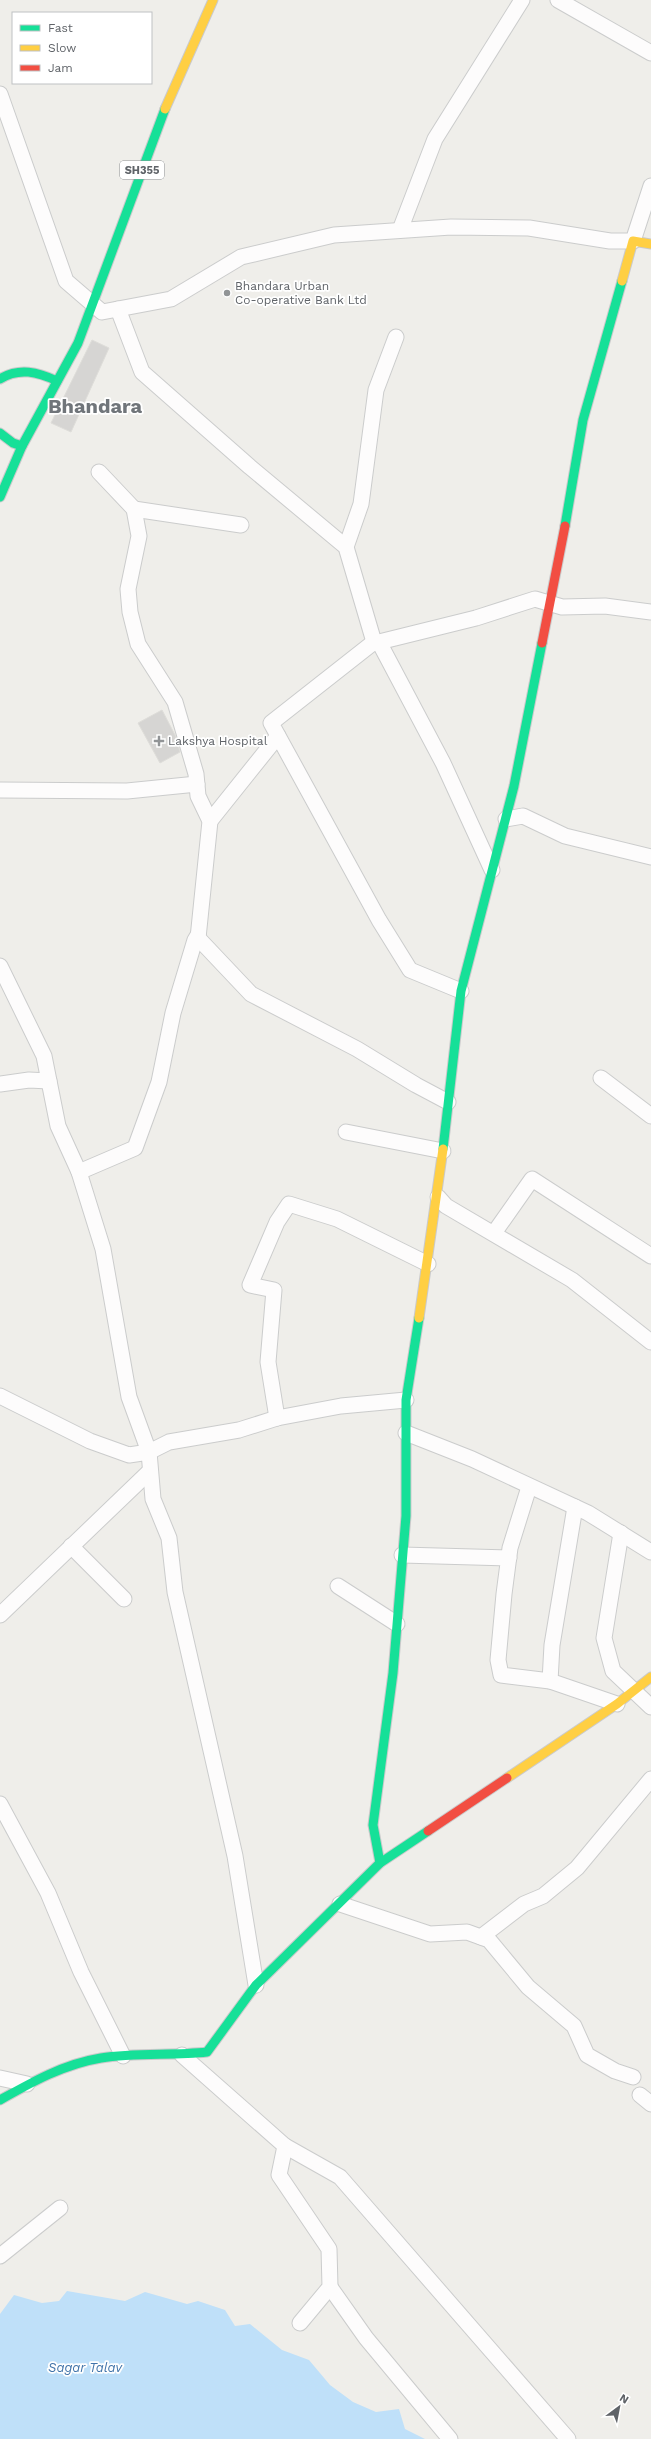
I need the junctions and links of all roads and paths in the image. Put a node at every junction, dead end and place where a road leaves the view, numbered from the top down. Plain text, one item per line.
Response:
1 (213, 0) edge
2 (522, 0) edge
3 (558, 0) edge
4 (651, 53) edge
5 (0, 94) edge
6 (651, 186) edge
7 (400, 230) junction
8 (633, 241) junction
9 (651, 244) edge
10 (93, 305) junction
11 (118, 309) junction
12 (396, 337) dead end
13 (0, 379) edge
14 (56, 381) junction
15 (0, 433) edge
16 (22, 446) junction
17 (99, 472) dead end
18 (0, 497) edge
19 (134, 509) junction
20 (241, 525) dead end
21 (346, 547) junction
22 (550, 604) junction
23 (651, 612) edge
24 (377, 642) junction
25 (278, 736) junction
26 (197, 784) junction
27 (0, 790) edge
28 (506, 819) junction
29 (210, 821) junction
30 (651, 857) edge
31 (492, 870) junction
32 (198, 935) junction
33 (0, 966) edge
34 (461, 991) junction
35 (601, 1078) dead end
36 (49, 1081) junction
37 (0, 1084) edge
38 (448, 1102) junction
39 (650, 1112) edge
40 (346, 1132) dead end
41 (443, 1151) junction
42 (79, 1172) junction
43 (438, 1197) junction
44 (494, 1233) junction
45 (651, 1256) edge
46 (428, 1264) junction
47 (651, 1342) edge
48 (0, 1396) edge
49 (406, 1400) junction
50 (277, 1418) junction
51 (406, 1432) junction
52 (149, 1452) junction
53 (150, 1471) junction
54 (529, 1487) junction
55 (575, 1507) junction
56 (621, 1533) junction
57 (71, 1546) junction
58 (651, 1552) edge
59 (402, 1555) junction
60 (509, 1558) junction
61 (338, 1586) dead end
62 (124, 1599) dead end
63 (0, 1615) edge
64 (397, 1624) junction
65 (651, 1677) edge
66 (550, 1681) junction
67 (635, 1690) junction
68 (617, 1704) junction
69 (651, 1707) edge
70 (651, 1779) edge
71 (0, 1804) edge
72 (380, 1863) junction
73 (340, 1904) junction
74 (481, 1937) junction
75 (256, 1985) junction
76 (182, 2055) junction
77 (123, 2056) junction
78 (633, 2077) dead end
79 (0, 2078) edge
80 (27, 2084) junction
81 (0, 2100) edge
82 (286, 2146) junction
83 (60, 2208) dead end
84 (0, 2256) edge
85 (330, 2287) junction
86 (300, 2323) dead end
87 (450, 2439) edge
88 (568, 2439) edge

1 - 10 street, SH355
2 - 7 street
3 - 4 street
5 - 10 street
6 - 8 street
7 - 8 street
7 - 11 street
8 - 9 street
8 - 22 street
10 - 11 street
10 - 14 street, SH355
11 - 21 street
12 - 21 street
13 - 14 street
14 - 16 street, SH355
15 - 16 street
16 - 18 street, SH355
17 - 19 street
19 - 20 street
19 - 26 street
21 - 24 street
22 - 23 street
22 - 24 street
22 - 28 street
24 - 25 street
24 - 31 street
25 - 29 street
25 - 34 street
26 - 27 street
26 - 29 street
28 - 30 street
28 - 31 street
29 - 32 street
31 - 34 street
32 - 38 street
32 - 42 street
33 - 36 street
34 - 38 street
35 - 39 street
36 - 37 street
36 - 42 street
38 - 41 street
40 - 41 street
41 - 43 street
42 - 52 street
43 - 44 street
43 - 46 street
44 - 45 street
44 - 47 street
46 - 49 street
46 - 50 street
48 - 52 street
49 - 50 street
49 - 51 street
50 - 52 street
51 - 54 street
51 - 59 street
52 - 53 street
53 - 57 street
53 - 75 street
54 - 55 street
54 - 60 street
55 - 56 street
55 - 66 street
56 - 58 street
56 - 67 street
57 - 62 street
57 - 63 street
59 - 60 street
59 - 64 street
60 - 66 street
61 - 64 street
64 - 72 street
65 - 67 street
66 - 68 street
67 - 68 street
67 - 69 street
68 - 72 street
70 - 74 street
71 - 77 street
72 - 73 street
73 - 74 street
73 - 75 street
74 - 78 street
75 - 76 street
76 - 77 street
76 - 82 street
77 - 80 street
79 - 80 street
80 - 81 street
82 - 85 street
82 - 88 street
83 - 84 street
85 - 86 street
85 - 87 street

